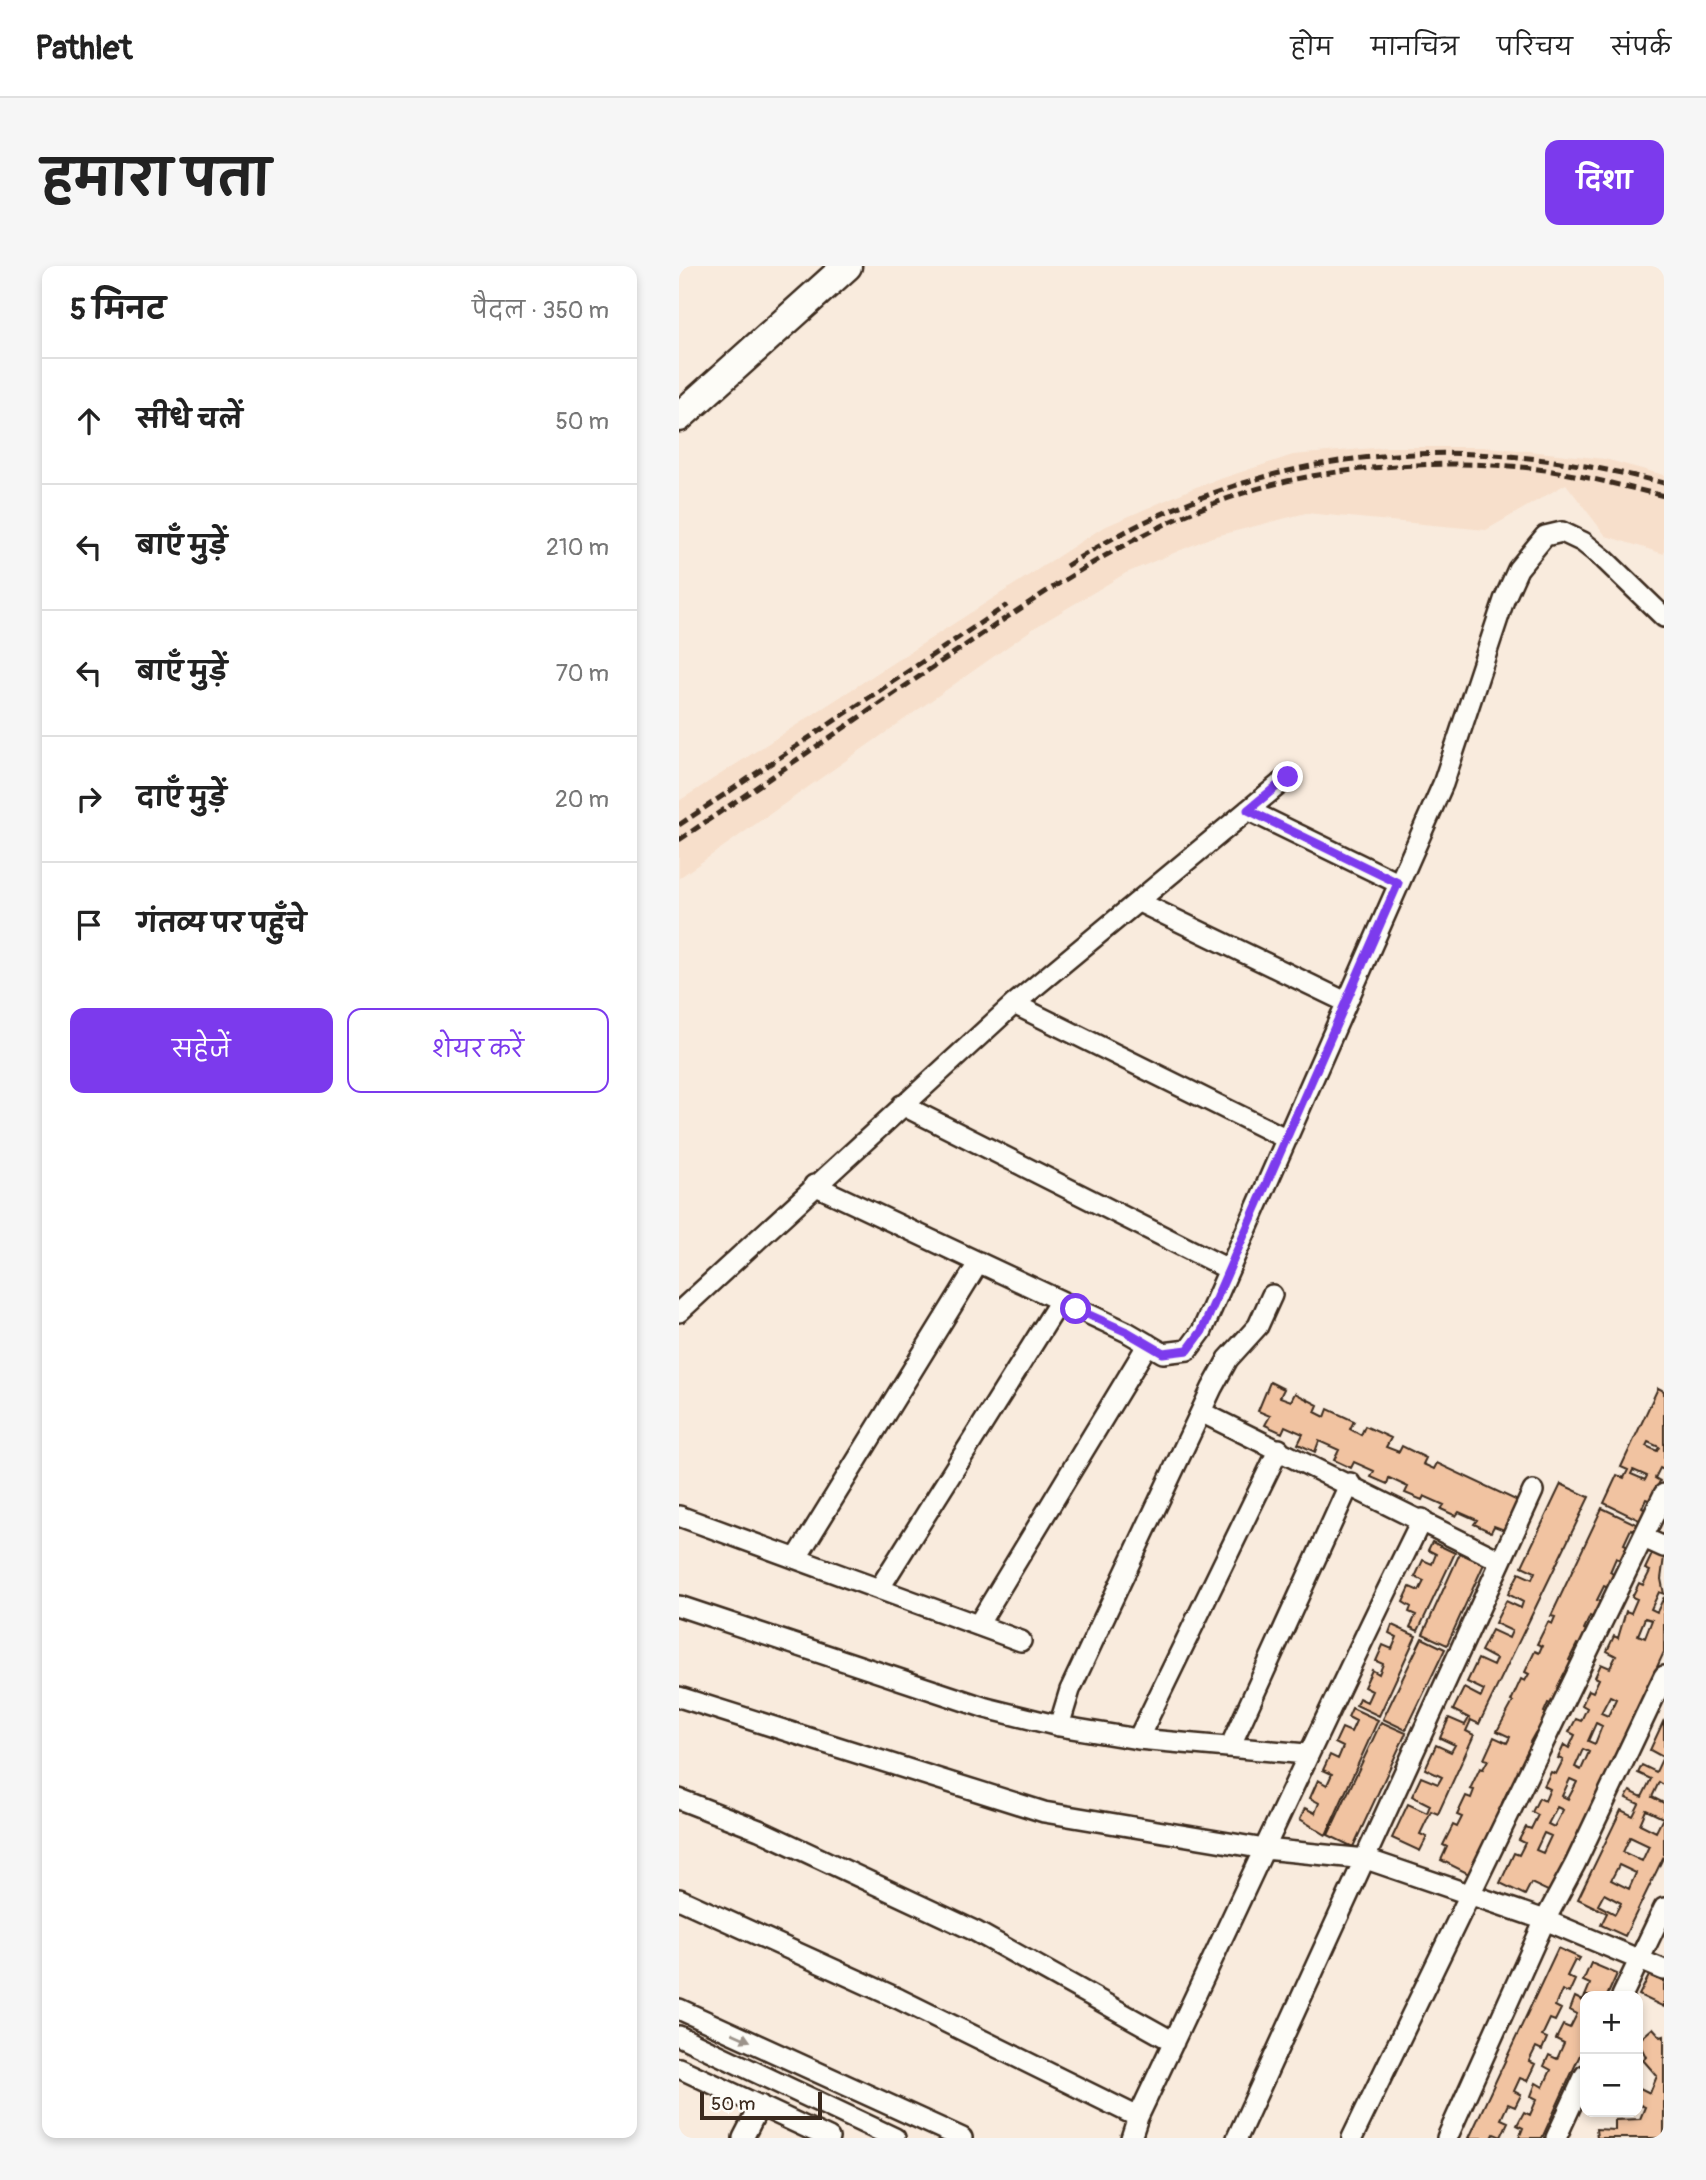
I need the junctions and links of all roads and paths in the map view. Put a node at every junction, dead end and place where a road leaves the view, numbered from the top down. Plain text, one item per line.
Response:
1 (847, 266) edge
2 (679, 417) edge
3 (1664, 617) edge
4 (1288, 777) dead end
5 (1248, 810) junction
6 (1398, 883) junction
7 (1139, 902) junction
8 (1346, 1002) junction
9 (1014, 1004) junction
10 (902, 1105) junction
11 (1287, 1139) junction
12 (814, 1185) junction
13 (979, 1262) junction
14 (1228, 1269) junction
15 (1272, 1295) dead end
16 (1060, 1301) junction
17 (679, 1312) edge
18 (1148, 1344) junction
19 (1201, 1412) junction
20 (1279, 1449) junction
21 (1350, 1483) junction
22 (1534, 1491) dead end
23 (1664, 1494) edge
24 (679, 1516) edge
25 (1422, 1519) junction
26 (1644, 1538) junction
27 (1664, 1548) edge
28 (796, 1559) junction
29 (1499, 1560) junction
30 (879, 1589) junction
31 (679, 1606) edge
32 (978, 1625) junction
33 (1021, 1641) dead end
34 (1664, 1676) edge
35 (679, 1697) edge
36 (1059, 1726) junction
37 (1138, 1739) junction
38 (1230, 1748) junction
39 (1306, 1754) junction
40 (679, 1799) edge
41 (1265, 1849) junction
42 (1366, 1859) junction
43 (1469, 1894) junction
44 (679, 1899) edge
45 (1664, 1909) edge
46 (1545, 1920) junction
47 (1640, 1957) junction
48 (1664, 1969) edge
49 (1624, 1991) edge
50 (679, 2009) edge
51 (679, 2036) edge
52 (1174, 2042) junction
53 (679, 2068) edge
54 (1580, 2086) edge
55 (760, 2105) junction
56 (1138, 2117) junction
57 (743, 2138) edge
58 (829, 2138) edge
59 (895, 2138) edge
60 (962, 2138) edge
61 (1132, 2138) edge
62 (1237, 2138) edge
63 (1352, 2138) edge
64 (1447, 2138) edge
65 (1556, 2138) edge

1 - 2 street
3 - 6 street
4 - 5 street
5 - 6 street
5 - 7 street
6 - 8 street
7 - 8 street
7 - 9 street
8 - 11 street
9 - 10 street
9 - 11 street
10 - 12 street
10 - 14 street
11 - 14 street
12 - 13 street
12 - 17 street
13 - 16 street
13 - 28 street
14 - 18 street
15 - 19 street
16 - 18 street
16 - 30 street
18 - 32 street
19 - 20 street
19 - 36 street
20 - 21 street
20 - 37 street
21 - 25 street
21 - 38 street
22 - 29 street
23 - 26 street
24 - 28 street
25 - 29 street
25 - 39 street
26 - 27 street
26 - 43 street
28 - 30 street
29 - 42 street
30 - 32 street
31 - 36 street
32 - 33 street
34 - 46 street
35 - 41 street
36 - 37 street
37 - 38 street
38 - 39 street
39 - 41 street
40 - 52 street
41 - 42 street
41 - 52 street
42 - 43 street
42 - 62 street
43 - 46 street
43 - 63 street
44 - 56 street
45 - 47 street
46 - 47 street
46 - 64 street
47 - 48 street
47 - 49 street
50 -> 60 street
51 - 59 street
52 - 56 street
53 - 55 street
54 - 65 street
55 - 57 street
55 - 58 street
56 - 61 street

